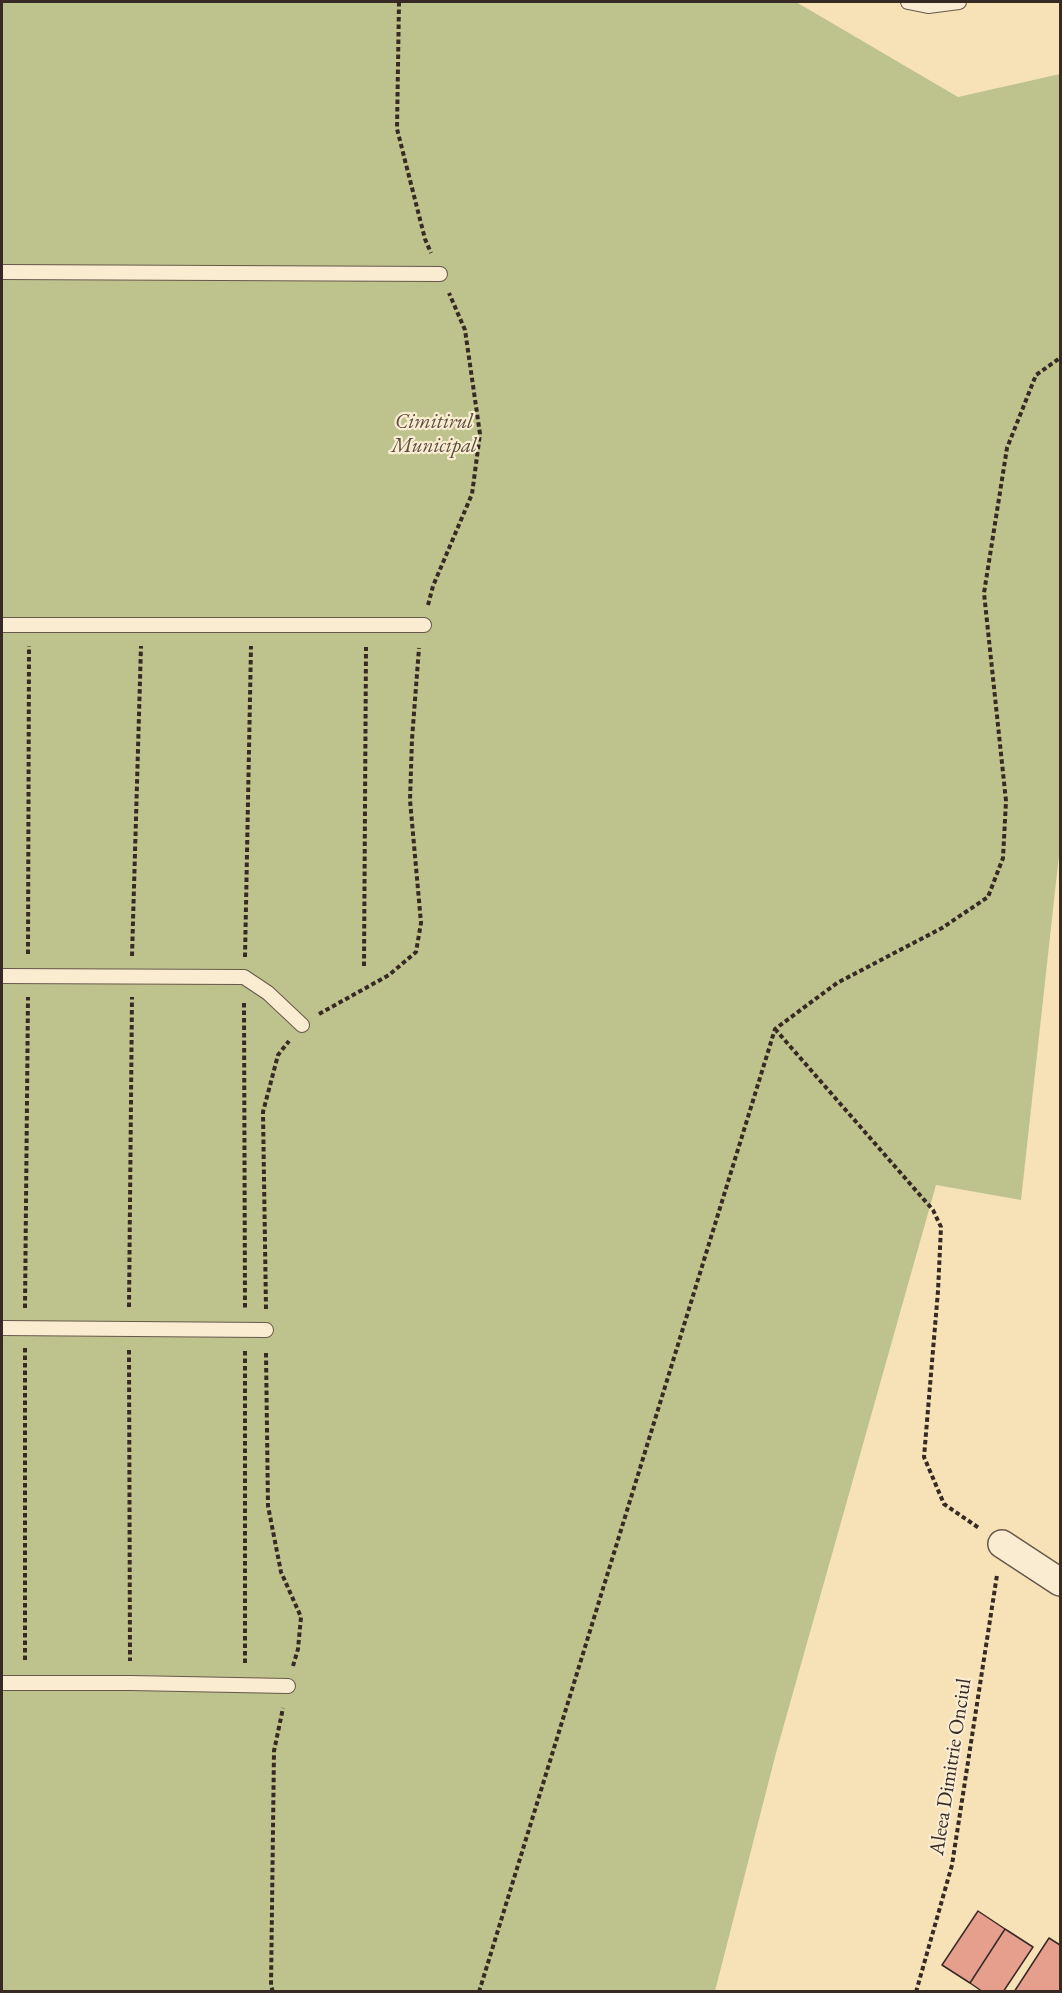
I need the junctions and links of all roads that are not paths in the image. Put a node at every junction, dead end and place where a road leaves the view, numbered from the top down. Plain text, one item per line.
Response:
1 (908, 2) edge
2 (959, 2) edge
3 (2, 272) edge
4 (440, 274) road end
5 (2, 625) edge
6 (424, 625) road end
7 (2, 976) edge
8 (302, 1025) road end
9 (2, 1328) edge
10 (266, 1330) road end
11 (1002, 1544) road end
12 (1060, 1582) edge
13 (2, 1683) edge
14 (288, 1686) road end

1 - 2 lane
3 - 4 lane
5 - 6 lane
7 - 8 lane
9 - 10 lane
11 - 12 street
13 - 14 lane

